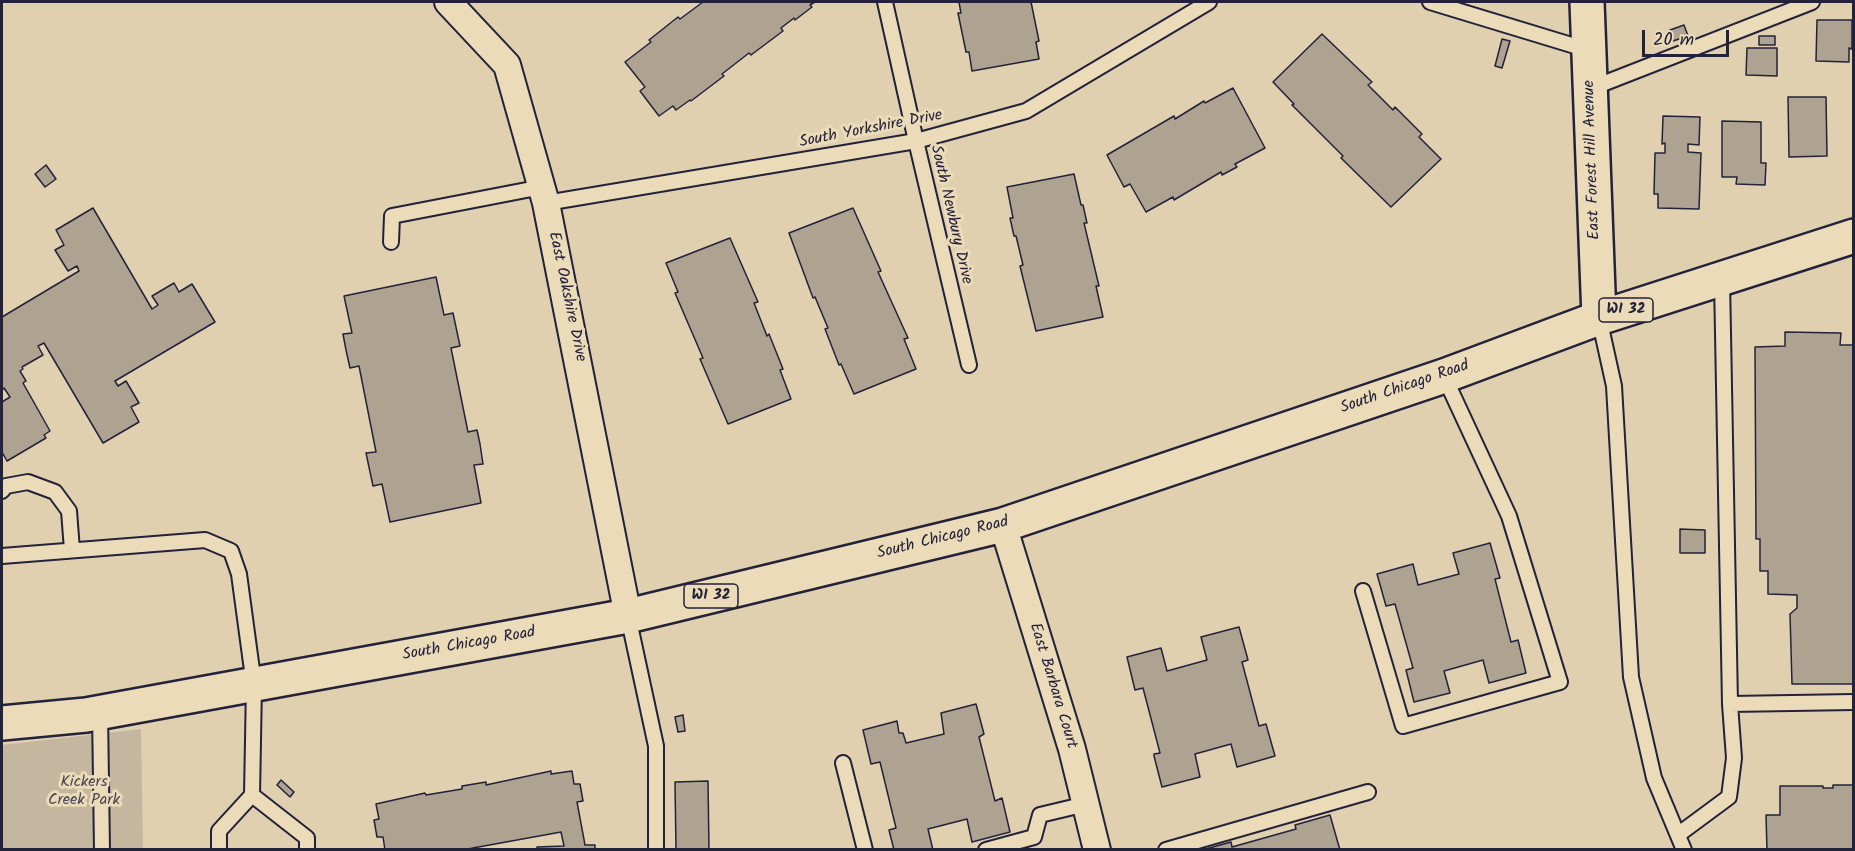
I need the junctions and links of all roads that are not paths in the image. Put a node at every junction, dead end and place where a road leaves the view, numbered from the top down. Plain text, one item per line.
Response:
1 (448, 2) edge
2 (885, 2) edge
3 (1209, 2) edge
4 (1430, 2) edge
5 (1587, 2) edge
6 (1812, 2) edge
7 (1588, 50) junction
8 (1590, 89) junction
9 (916, 141) junction
10 (544, 195) junction
11 (1854, 236) edge
12 (391, 242) dead end
13 (1722, 280) junction
14 (1599, 318) junction
15 (969, 364) dead end
16 (1444, 376) junction
17 (2, 491) edge
18 (1003, 525) junction
19 (72, 550) junction
20 (2, 556) edge
21 (1363, 591) dead end
22 (628, 616) junction
23 (254, 685) junction
24 (1854, 702) edge
25 (1730, 705) junction
26 (100, 712) junction
27 (2, 723) edge
28 (843, 763) dead end
29 (1368, 792) dead end
30 (252, 795) junction
31 (1086, 804) junction
32 (1679, 834) junction
33 (102, 849) edge
34 (219, 849) edge
35 (307, 849) edge
36 (656, 849) edge
37 (865, 849) edge
38 (986, 849) edge
39 (1097, 849) edge
40 (1167, 849) edge
41 (1684, 849) edge

1 - 10 street, East Oakshire Drive
2 - 9 lane, South Newbury Drive
3 - 9 lane, South Yorkshire Drive
4 - 7 lane
5 - 7 main road, East Forest Hill Avenue
6 - 8 lane
7 - 8 main road, East Forest Hill Avenue
8 - 14 main road, East Forest Hill Avenue
9 - 10 lane, South Yorkshire Drive
9 - 15 lane, South Newbury Drive
10 - 12 lane, South Yorkshire Drive
10 - 22 street, East Oakshire Drive
11 - 13 main road, South Chicago Road / WI 32
13 - 14 main road, South Chicago Road / WI 32
13 - 25 lane
14 - 16 main road, South Chicago Road / WI 32
14 - 32 lane
16 - 18 main road, South Chicago Road / WI 32
16 - 21 lane
17 - 19 lane
18 - 22 main road, South Chicago Road / WI 32
18 - 31 street, East Barbara Court
19 - 20 lane
19 - 23 lane
22 - 23 main road, South Chicago Road / WI 32
22 - 36 lane
23 - 26 main road, South Chicago Road / WI 32
23 - 30 lane
24 - 25 lane
25 - 32 lane
26 - 27 main road, South Chicago Road / WI 32
26 - 33 lane
28 - 37 lane
29 - 40 lane
30 - 34 lane
30 - 35 lane
31 - 38 lane
31 - 39 street, East Barbara Court
32 - 41 lane

